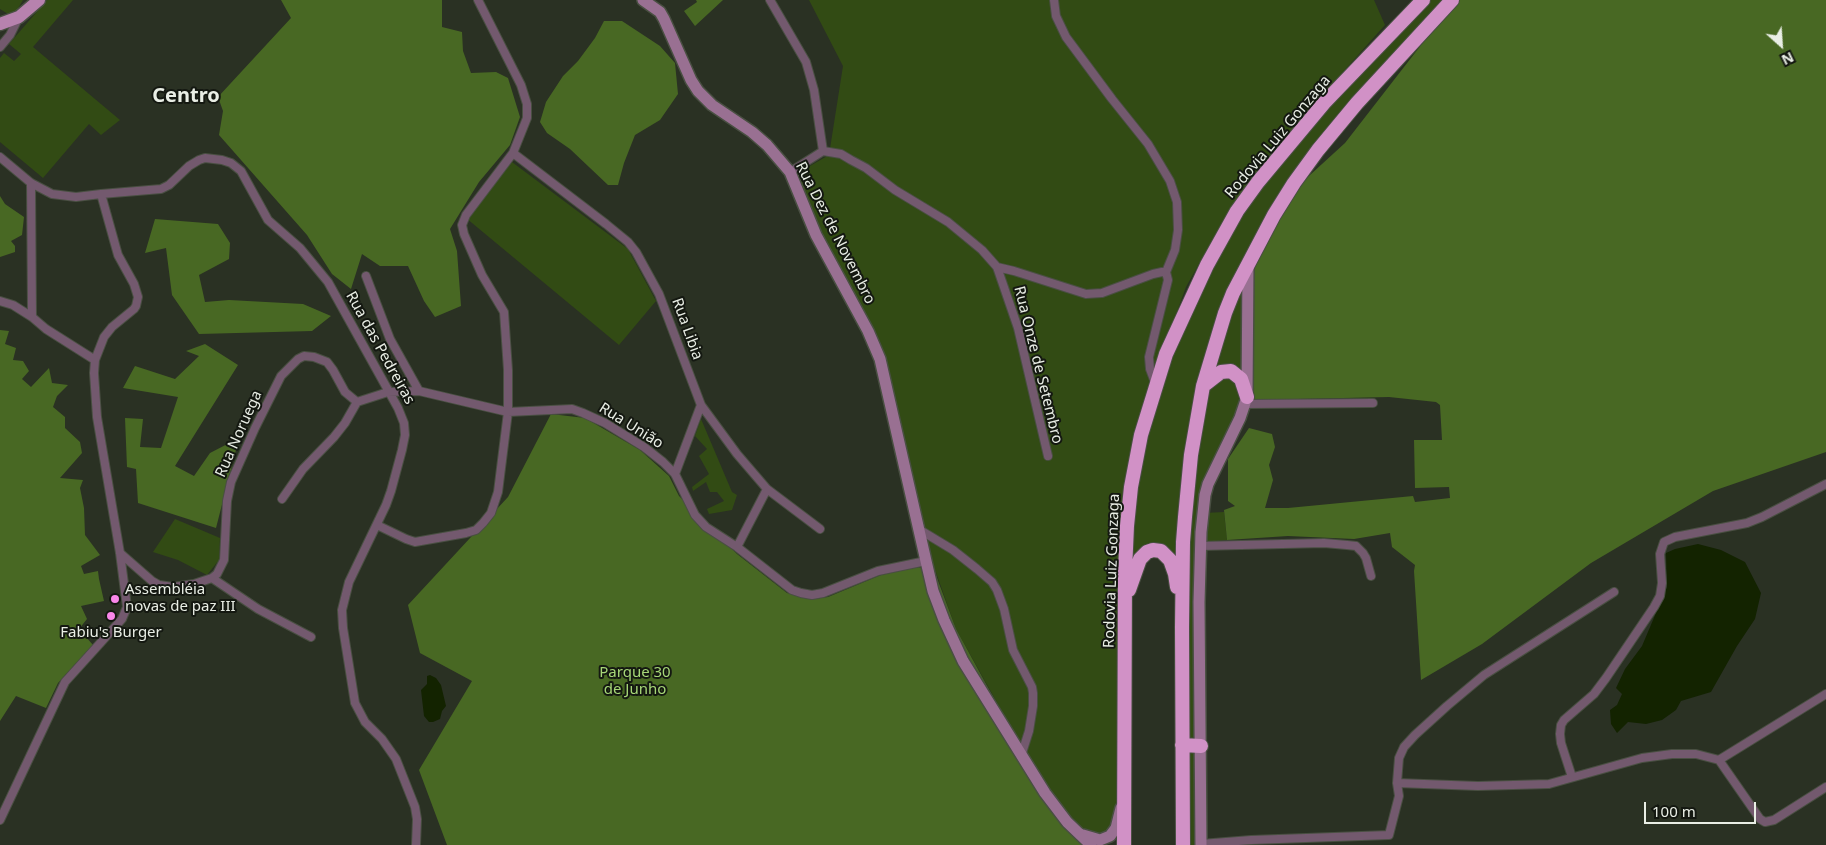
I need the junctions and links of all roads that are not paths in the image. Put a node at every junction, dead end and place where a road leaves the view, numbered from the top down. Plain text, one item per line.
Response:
1 (39, 0) edge
2 (478, 0) edge
3 (642, 0) edge
4 (770, 0) edge
5 (1054, 0) edge
6 (1423, 0) edge
7 (1452, 0) edge
8 (19, 17) junction
9 (0, 24) edge
10 (0, 47) edge
11 (823, 151) junction
12 (513, 153) junction
13 (0, 157) edge
14 (790, 172) junction
15 (31, 183) junction
16 (101, 194) junction
17 (1248, 264) junction
18 (997, 267) junction
19 (1166, 272) junction
20 (366, 276) dead end
21 (0, 301) edge
22 (32, 317) junction
23 (95, 360) junction
24 (1156, 385) junction
25 (1203, 386) junction
26 (419, 391) junction
27 (388, 392) junction
28 (1246, 401) junction
29 (357, 402) junction
30 (1373, 403) dead end
31 (701, 405) junction
32 (508, 412) junction
33 (1048, 456) dead end
34 (675, 474) junction
35 (1826, 484) edge
36 (767, 489) junction
37 (282, 499) dead end
38 (377, 525) junction
39 (820, 529) dead end
40 (920, 530) junction
41 (1200, 546) junction
42 (737, 547) junction
43 (120, 554) junction
44 (926, 561) junction
45 (1371, 576) dead end
46 (212, 578) junction
47 (1614, 592) dead end
48 (1126, 601) junction
49 (1182, 627) junction
50 (311, 637) dead end
51 (1826, 694) edge
52 (1182, 745) junction
53 (1201, 746) junction
54 (1021, 756) junction
55 (1719, 760) junction
56 (1572, 777) junction
57 (1397, 783) junction
58 (1826, 787) edge
59 (1125, 792) junction
60 (0, 820) edge
61 (1078, 833) junction
62 (1201, 844) edge
63 (416, 845) edge
64 (1091, 845) edge
65 (1124, 845) edge
66 (1183, 845) edge

1 - 8 main road
2 - 12 street
3 - 14 main road, Rua Dez de Novembro
4 - 11 street
5 - 19 street
6 - 24 highway, Rodovia Luiz Gonzaga
7 - 17 highway
8 - 9 main road
8 - 10 street
11 - 14 street
11 - 18 street, Rua Onze de Setembro
12 - 31 street, Rua Libia
12 - 32 street
13 - 15 street, Rua das Pedreiras
14 - 40 main road, Rua Dez de Novembro
15 - 16 street, Rua das Pedreiras
15 - 22 street
16 - 23 street
16 - 27 street, Rua das Pedreiras
17 - 25 highway
17 - 28 main road
18 - 19 street
18 - 33 street, Rua Onze de Setembro
19 - 24 street
20 - 26 street
21 - 22 street
22 - 23 street
23 - 43 street
24 - 48 highway, Rodovia Luiz Gonzaga
25 - 28 highway
25 - 49 highway
26 - 27 street, Rua União
26 - 32 street, Rua União
27 - 29 street, Rua União
27 - 38 street, Rua das Pedreiras
28 - 30 street
28 - 41 main road
29 - 37 street
29 - 46 street, Rua Noruega
31 - 34 street
31 - 36 street, Rua Libia
32 - 34 street, Rua União
32 - 38 street
34 - 42 street, Rua União
35 - 56 street
36 - 39 street, Rua Libia
36 - 42 street
38 - 63 street, Rua das Pedreiras
40 - 44 main road, Rua Dez de Novembro
40 - 54 street
41 - 45 street
41 - 53 main road
42 - 44 street, Rua União
43 - 46 street
43 - 60 street
44 - 54 main road, Rua Dez de Novembro
46 - 50 street
47 - 57 street
48 - 49 highway
48 - 59 highway, Rodovia Luiz Gonzaga
49 - 52 highway
51 - 55 street
52 - 53 highway
52 - 66 highway
53 - 62 main road
54 - 61 main road, Rua Dez de Novembro
55 - 56 street
55 - 58 street
56 - 57 street
57 - 62 street
59 - 61 main road
59 - 65 highway, Rodovia Luiz Gonzaga
61 - 64 main road, Rua Dez de Novembro

